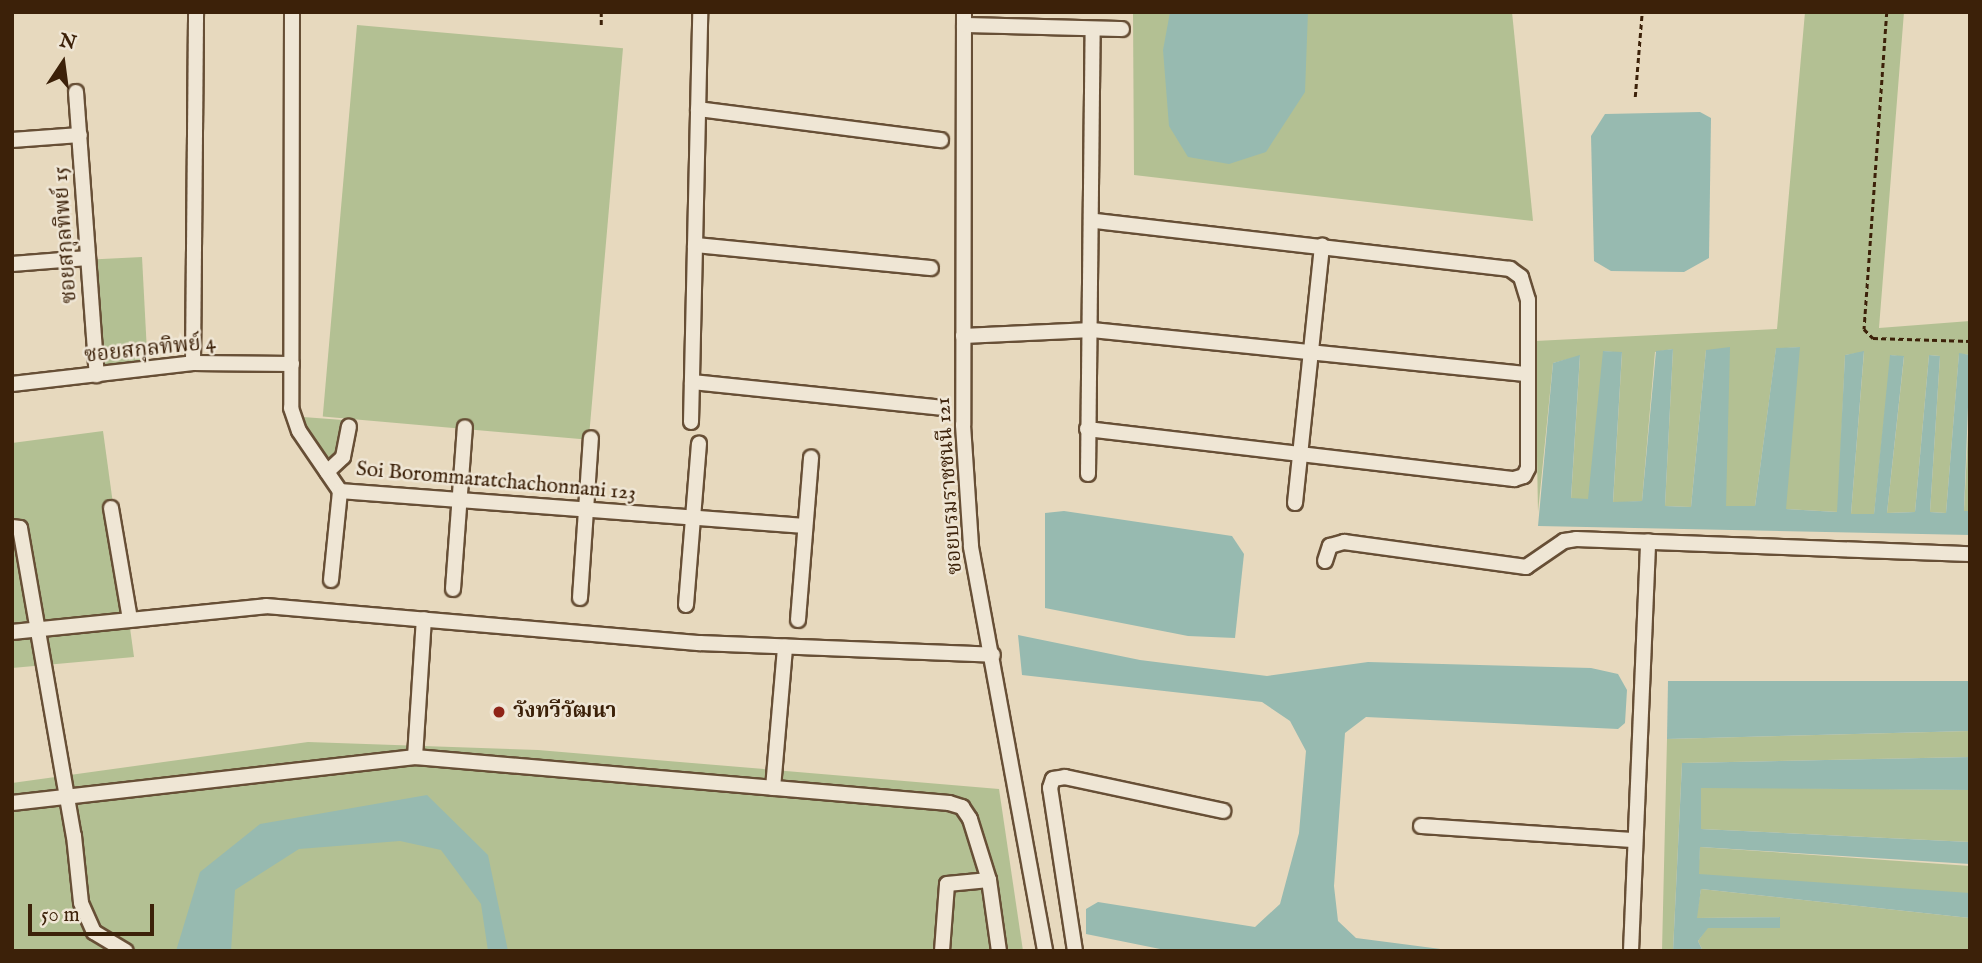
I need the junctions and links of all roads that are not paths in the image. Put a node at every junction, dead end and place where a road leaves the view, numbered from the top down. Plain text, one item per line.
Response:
1 (196, 12) edge
2 (292, 12) edge
3 (700, 12) edge
4 (964, 19) edge
5 (1093, 29) junction
6 (1122, 29) dead end
7 (76, 92) dead end
8 (698, 109) junction
9 (80, 135) junction
10 (12, 140) edge
11 (941, 140) dead end
12 (1092, 221) junction
13 (695, 245) junction
14 (1322, 245) junction
15 (88, 258) junction
16 (12, 264) edge
17 (931, 268) dead end
18 (1092, 330) junction
19 (963, 336) junction
20 (1311, 351) junction
21 (192, 363) junction
22 (292, 365) junction
23 (1528, 374) junction
24 (97, 375) junction
25 (692, 382) junction
26 (12, 384) edge
27 (942, 408) dead end
28 (691, 422) dead end
29 (465, 426) dead end
30 (349, 428) dead end
31 (1087, 429) junction
32 (591, 438) dead end
33 (699, 444) dead end
34 (1302, 453) junction
35 (811, 458) dead end
36 (327, 472) junction
37 (1088, 474) dead end
38 (340, 491) junction
39 (459, 499) junction
40 (1295, 503) dead end
41 (111, 509) dead end
42 (586, 510) junction
43 (692, 519) junction
44 (805, 526) junction
45 (12, 527) edge
46 (1648, 541) junction
47 (1970, 554) edge
48 (1325, 561) dead end
49 (331, 580) dead end
50 (453, 589) dead end
51 (580, 598) dead end
52 (686, 605) dead end
53 (130, 619) junction
54 (424, 620) junction
55 (798, 620) dead end
56 (37, 627) junction
57 (12, 632) edge
58 (785, 647) junction
59 (993, 655) junction
60 (415, 757) junction
61 (773, 788) junction
62 (67, 797) junction
63 (12, 803) edge
64 (1223, 811) dead end
65 (1422, 825) dead end
66 (1633, 840) junction
67 (989, 880) junction
68 (126, 951) edge
69 (942, 951) edge
70 (999, 951) edge
71 (1045, 951) edge
72 (1075, 951) edge
73 (1631, 951) edge

1 - 21 street
2 - 22 street, Soi Borommaratchachonnani 123
3 - 8 street
4 - 5 street
4 - 19 street, ซอยบรมราชชนนี 121
5 - 6 street
5 - 12 street
7 - 9 street, ซอยสกุลทิพย์ 15
8 - 11 street
8 - 13 street
9 - 10 street
9 - 15 street, ซอยสกุลทิพย์ 15
12 - 14 street
12 - 18 street
13 - 17 street
13 - 25 street
14 - 20 street
14 - 23 street
15 - 16 street
15 - 24 street, ซอยสกุลทิพย์ 15
18 - 19 street
18 - 20 street
18 - 31 street
19 - 59 street, ซอยบรมราชชนนี 121
20 - 23 street
20 - 34 street
21 - 22 street, ซอยสกุลทิพย์ 4
21 - 24 street, ซอยสกุลทิพย์ 4
22 - 36 street, Soi Borommaratchachonnani 123
23 - 34 street
24 - 26 street, ซอยสกุลทิพย์ 4
25 - 27 street
25 - 28 street
29 - 39 street
30 - 36 street
31 - 34 street
31 - 37 street
32 - 42 street
33 - 43 street
34 - 40 street
35 - 44 street
36 - 38 street, Soi Borommaratchachonnani 123
38 - 39 street, Soi Borommaratchachonnani 123
38 - 49 street
39 - 42 street, Soi Borommaratchachonnani 123
39 - 50 street
41 - 53 street
42 - 43 street, Soi Borommaratchachonnani 123
42 - 51 street
43 - 44 street, Soi Borommaratchachonnani 123
43 - 52 street
44 - 55 street
45 - 56 street
46 - 47 street
46 - 48 street
46 - 66 street
53 - 54 street
53 - 56 street
54 - 58 street
54 - 60 street
56 - 57 street
56 - 62 street
58 - 59 street
58 - 61 street
59 - 71 street, ซอยบรมราชชนนี 121
60 - 61 street
60 - 62 street
61 - 67 street
62 - 63 street
62 - 68 street
64 - 72 street
65 - 66 street
66 - 73 street
67 - 69 street
67 - 70 street

